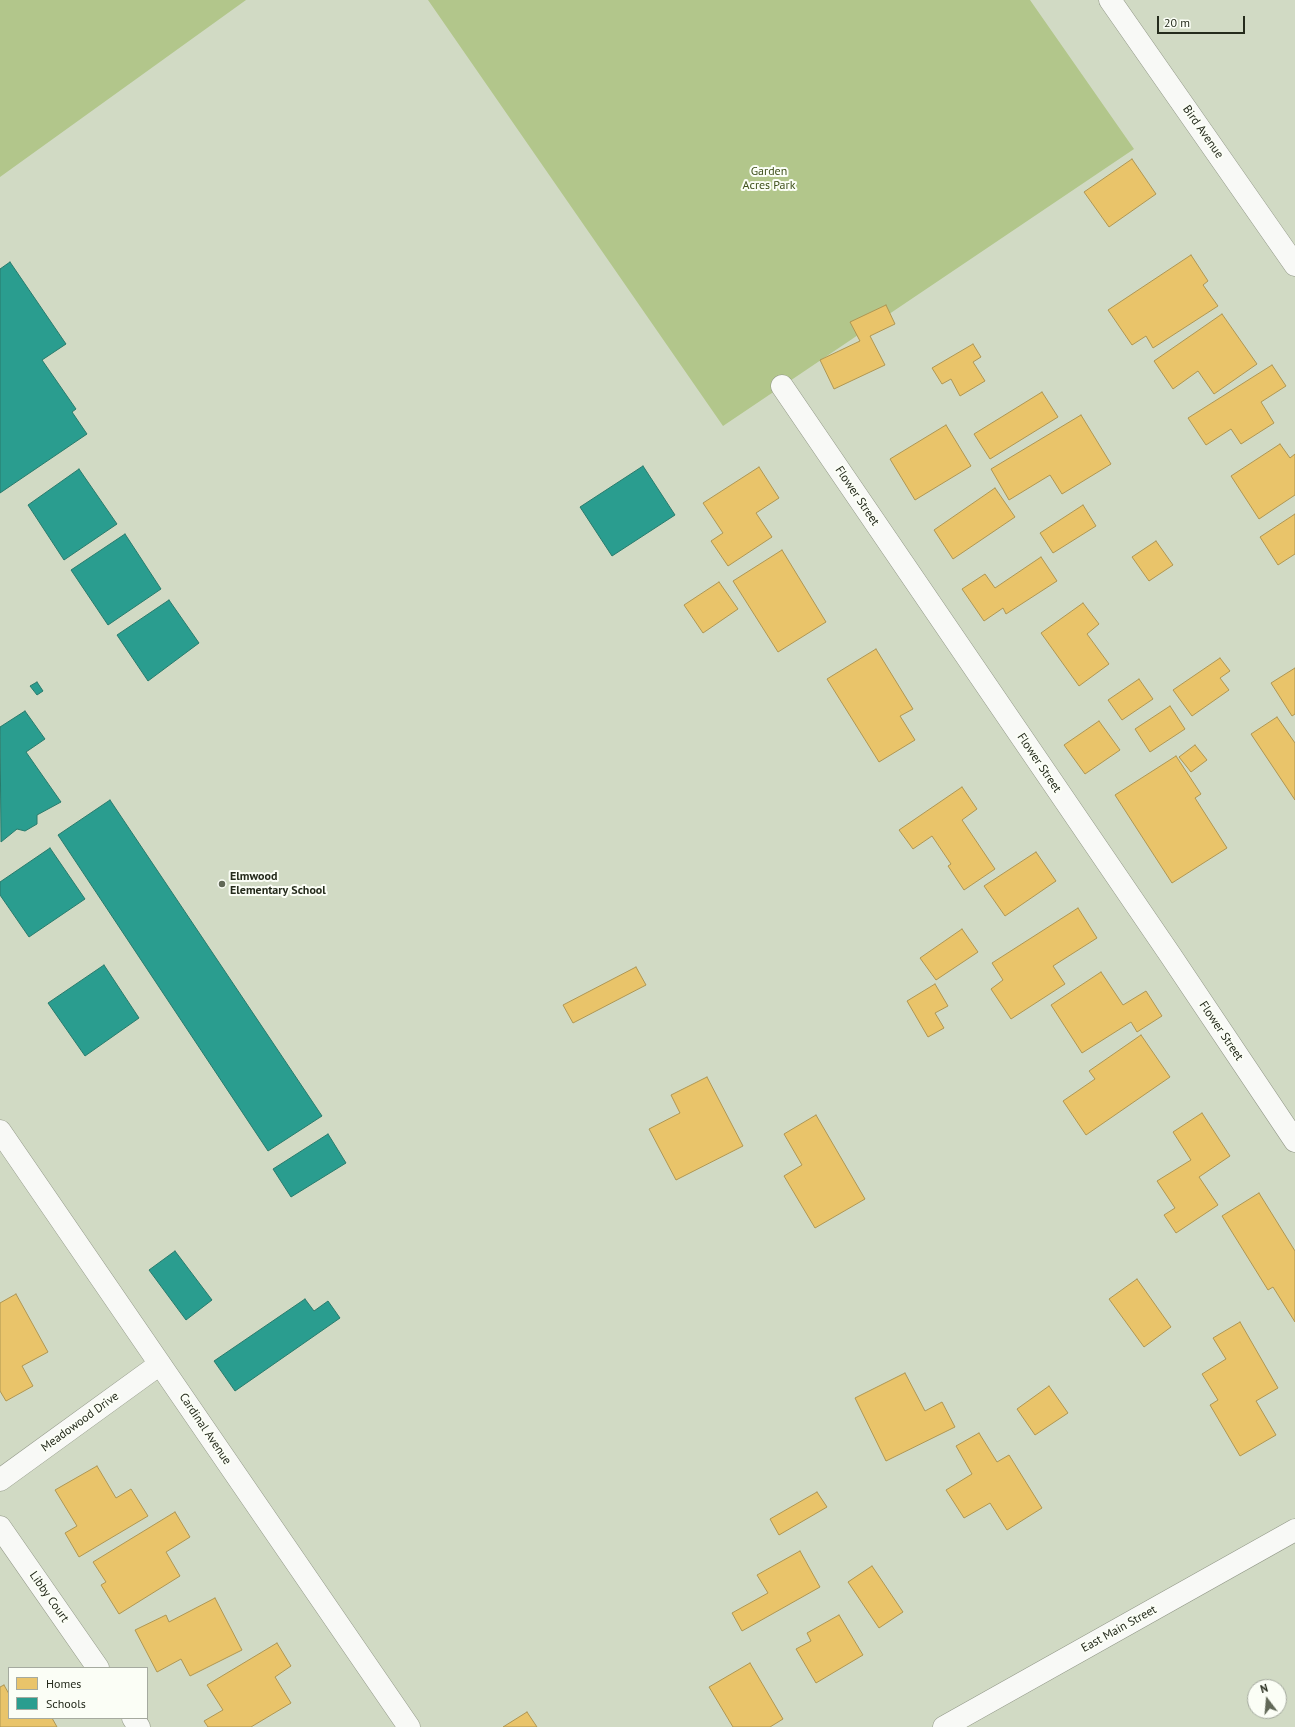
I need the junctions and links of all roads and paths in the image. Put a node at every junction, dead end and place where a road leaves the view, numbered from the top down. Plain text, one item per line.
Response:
1 (1110, 0) edge
2 (1295, 265) edge
3 (782, 386) dead end
4 (0, 1131) edge
5 (1295, 1141) edge
6 (160, 1364) junction
7 (0, 1480) edge
8 (0, 1527) edge
9 (1295, 1530) edge
10 (97, 1667) edge
11 (409, 1727) edge
12 (944, 1727) edge

1 - 2 street, Bird Avenue
3 - 5 street, Flower Street
4 - 6 street, Cardinal Avenue
6 - 7 street, Meadowood Drive
6 - 11 street, Cardinal Avenue
8 - 10 street, Libby Court
9 - 12 street, East Main Street

